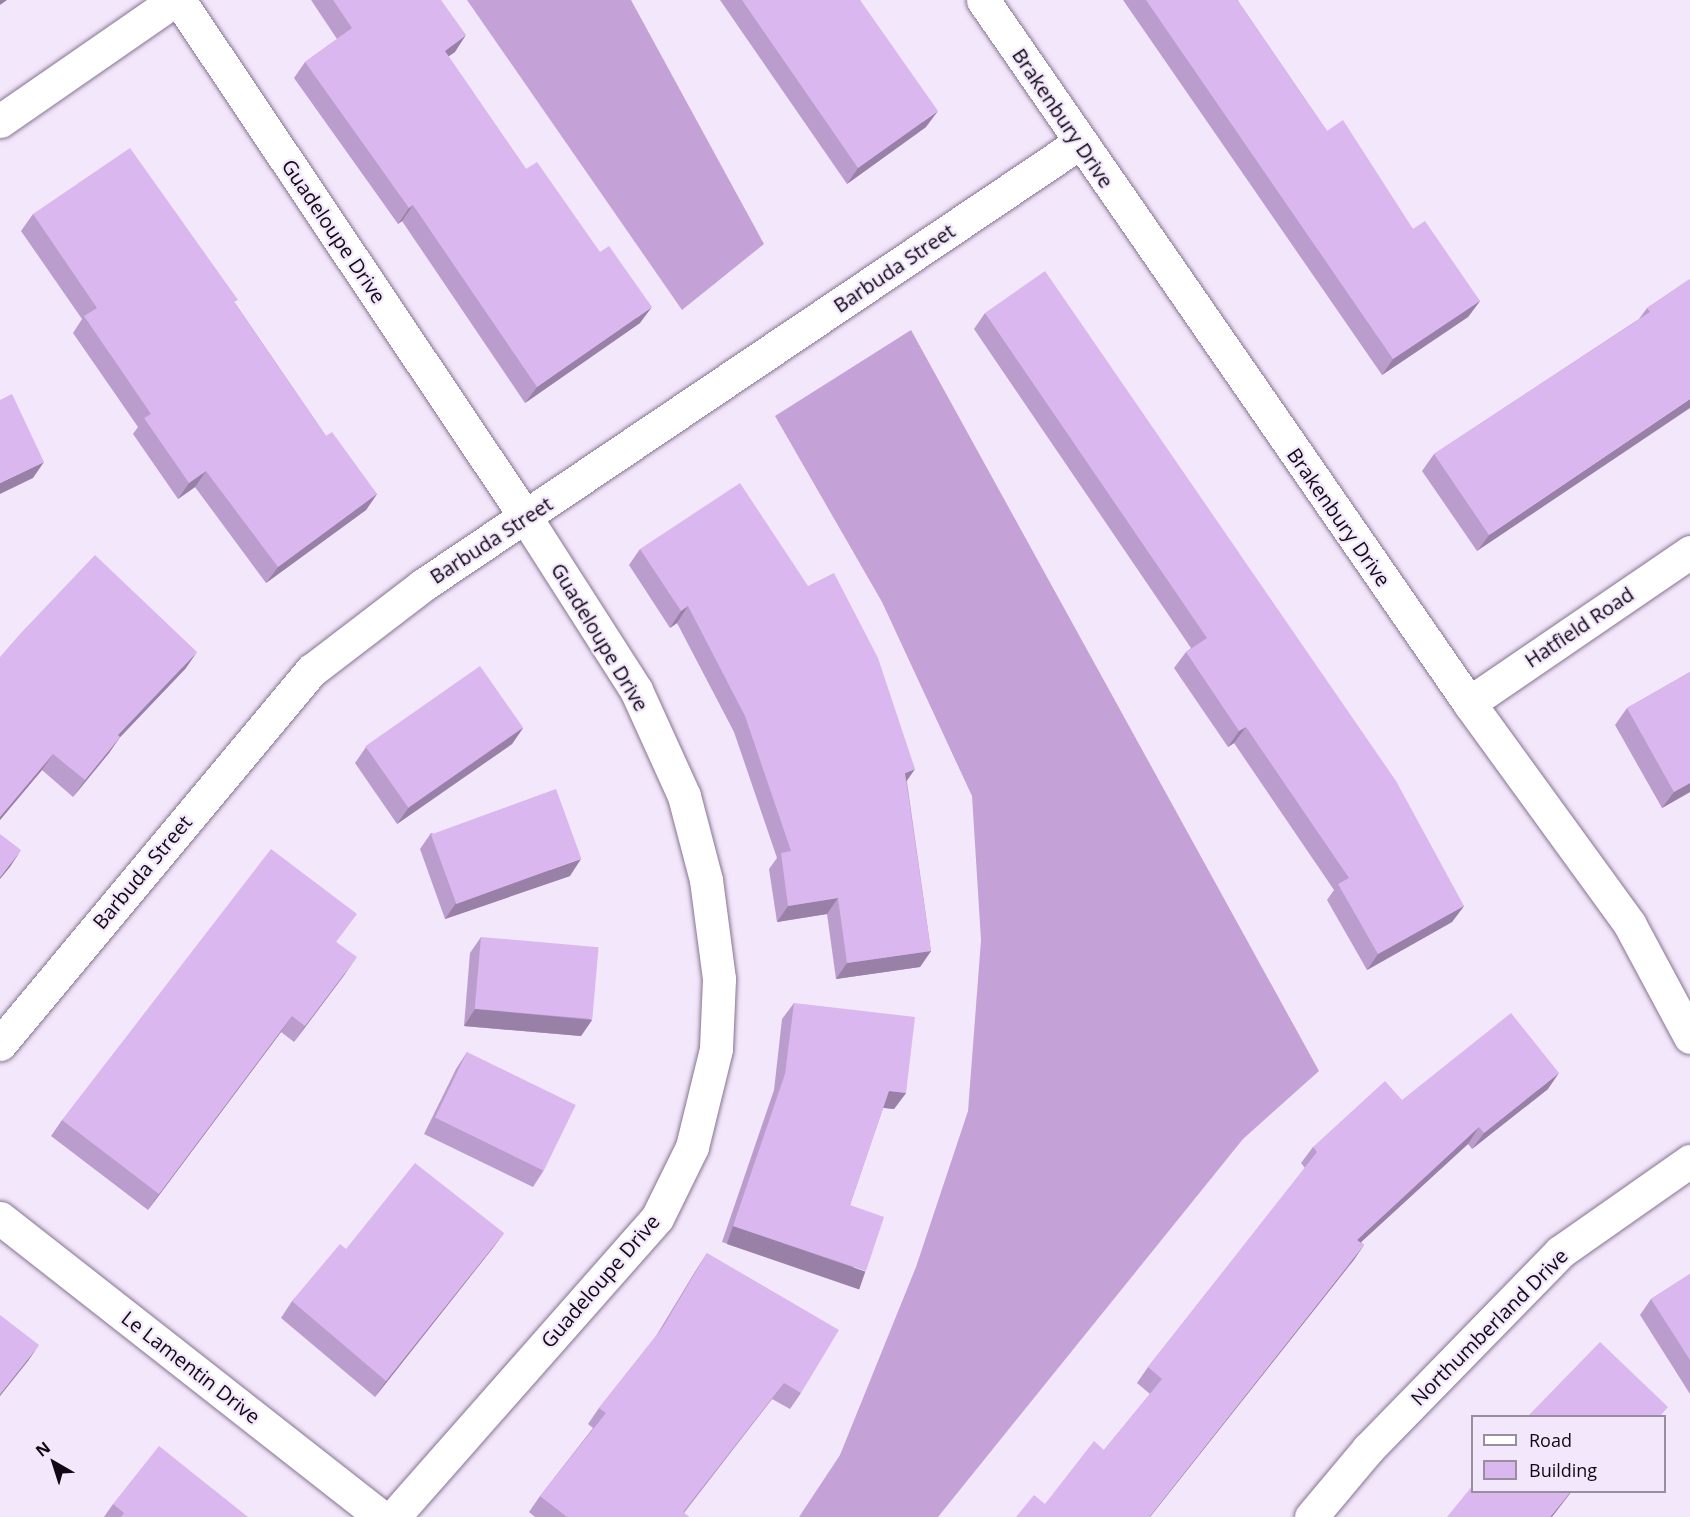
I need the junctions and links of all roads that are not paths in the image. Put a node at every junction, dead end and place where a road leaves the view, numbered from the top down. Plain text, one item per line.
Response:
1 (175, 0) edge
2 (179, 0) edge
3 (983, 0) edge
4 (0, 121) edge
5 (1079, 143) junction
6 (526, 518) junction
7 (1690, 552) edge
8 (1468, 703) junction
9 (1690, 1037) edge
10 (0, 1044) edge
11 (1690, 1161) edge
12 (0, 1218) edge
13 (381, 1517) edge
14 (393, 1517) edge
15 (1311, 1517) edge

1 - 4 street
2 - 6 street, Guadeloupe Drive
3 - 5 street, Brakenbury Drive
5 - 6 street, Barbuda Street
5 - 8 street, Brakenbury Drive
6 - 10 street, Barbuda Street
6 - 14 street, Guadeloupe Drive
7 - 8 street, Hatfield Road
8 - 9 street, Brakenbury Drive
11 - 15 street, Northumberland Drive
12 - 13 street, Le Lamentin Drive

